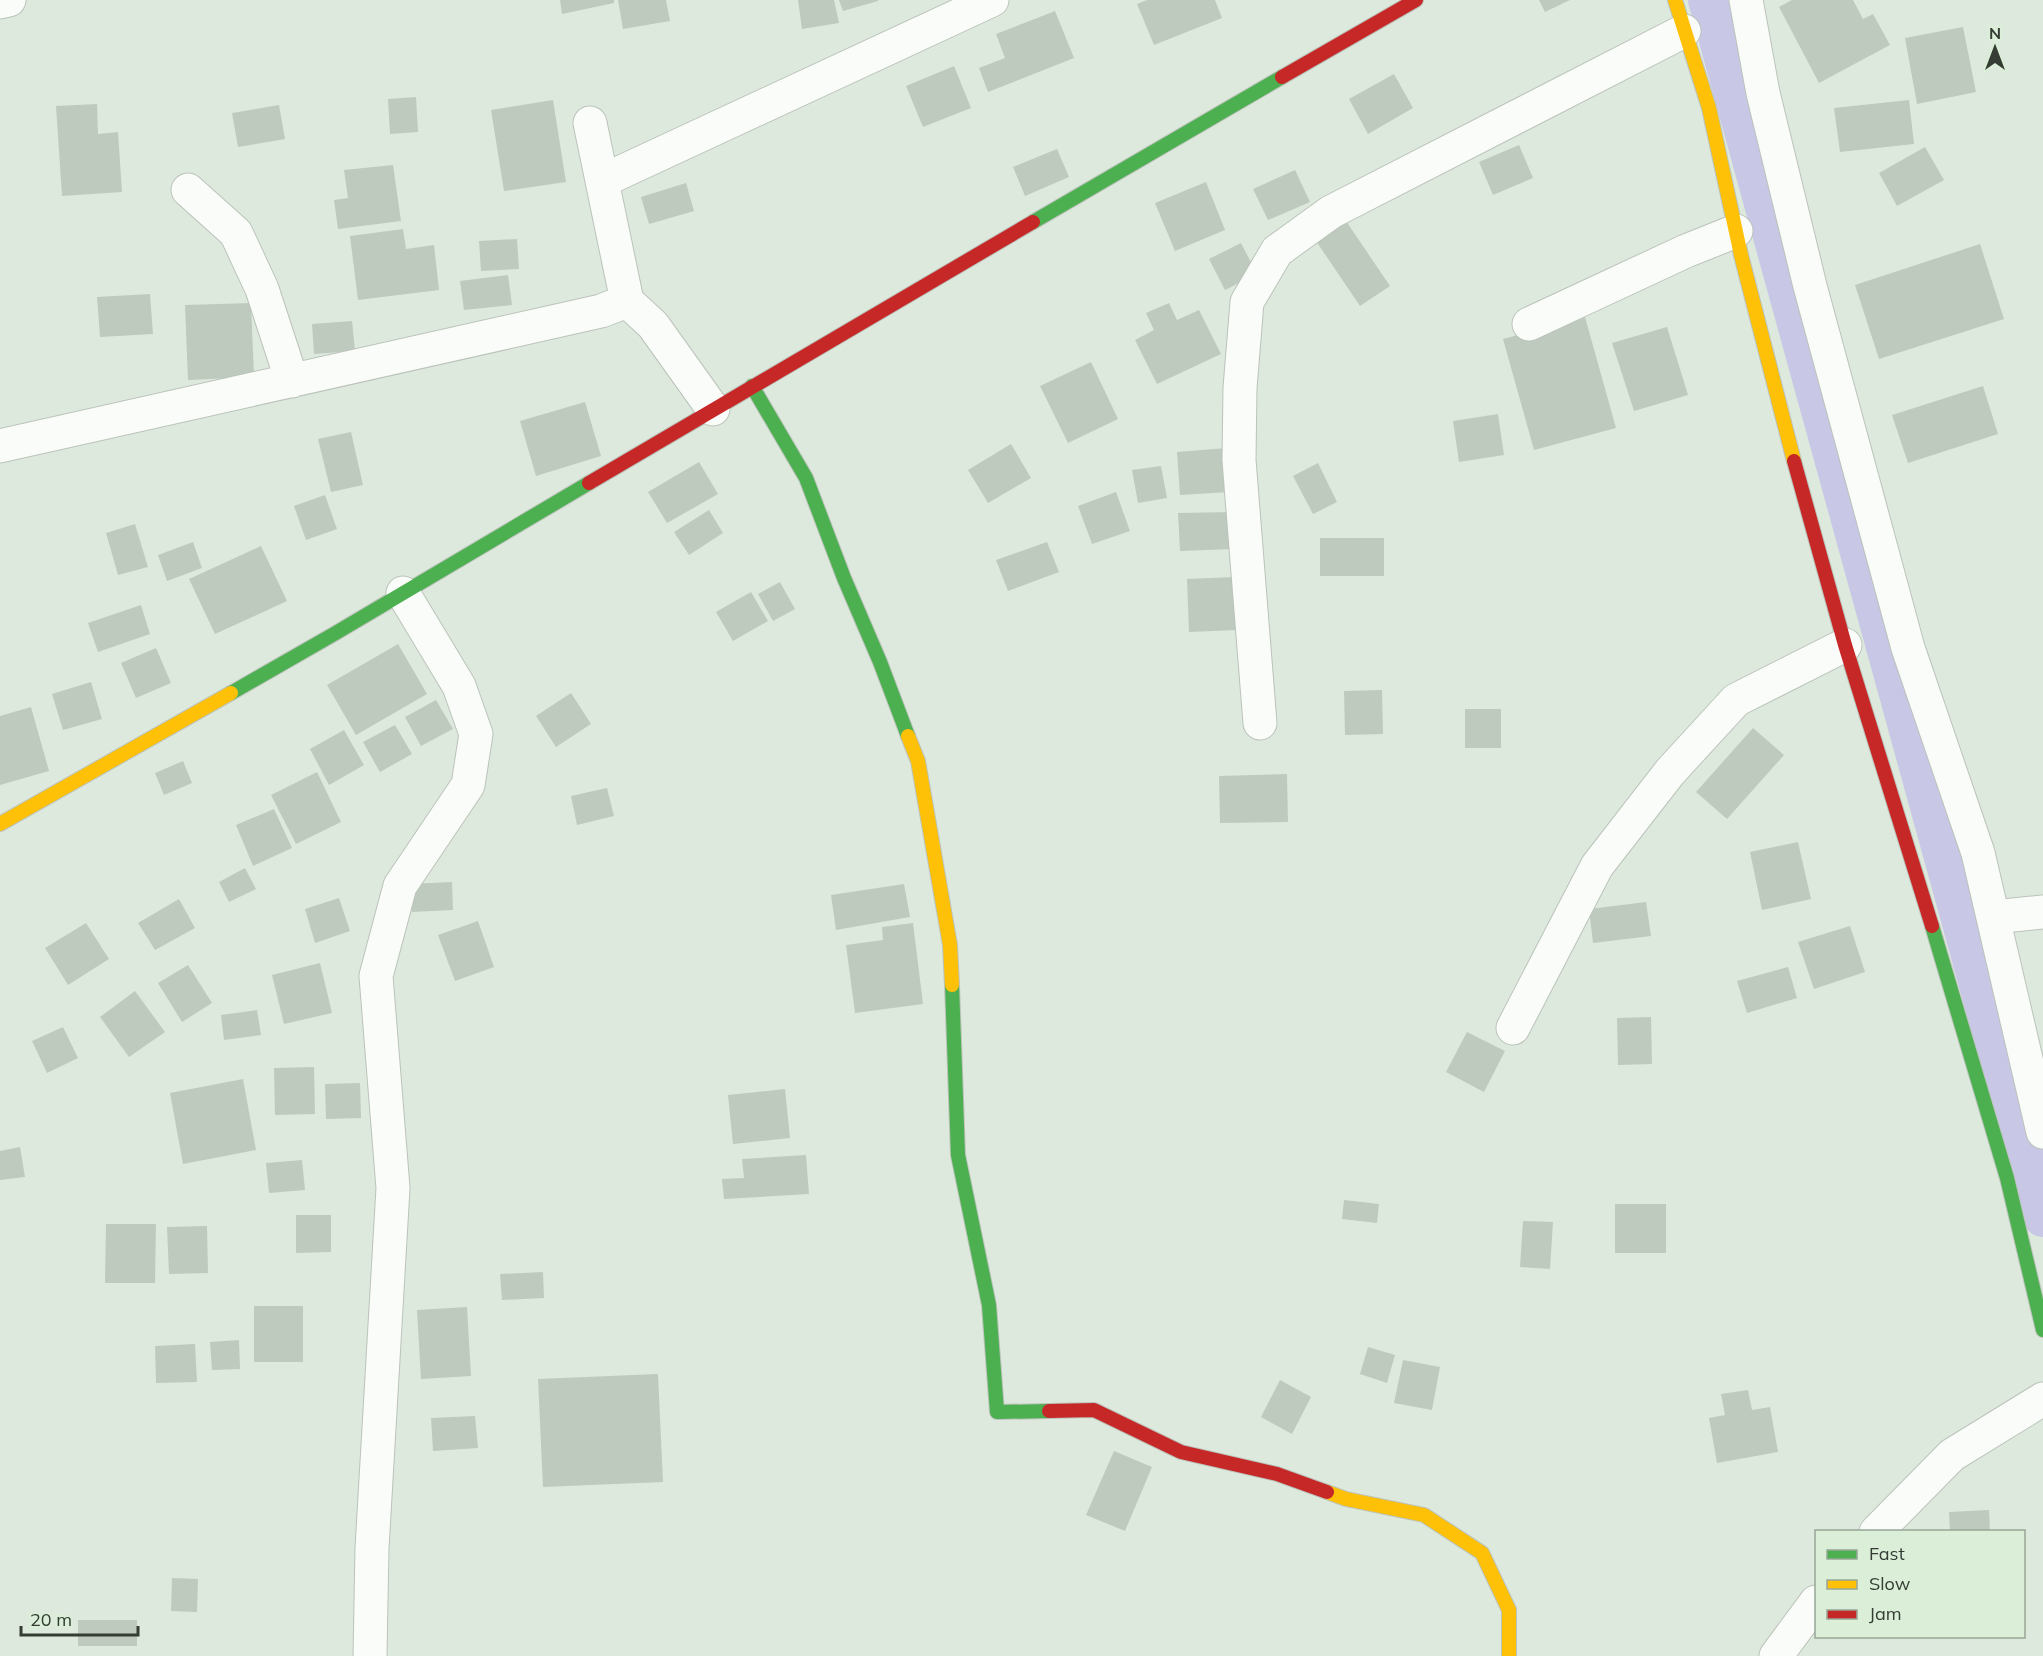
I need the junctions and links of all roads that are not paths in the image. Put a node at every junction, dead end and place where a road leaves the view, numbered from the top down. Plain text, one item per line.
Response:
1 (9, 0) edge
2 (992, 0) edge
3 (1416, 0) edge
4 (1675, 0) edge
5 (1746, 0) edge
6 (0, 2) edge
7 (1684, 31) junction
8 (590, 123) dead end
9 (602, 181) junction
10 (189, 190) dead end
11 (1712, 240) junction
12 (627, 301) junction
13 (1529, 324) dead end
14 (292, 381) junction
15 (752, 386) junction
16 (713, 409) junction
17 (0, 446) edge
18 (403, 593) junction
19 (1845, 645) junction
20 (1260, 723) dead end
21 (0, 824) edge
22 (2043, 912) edge
23 (1993, 917) junction
24 (1513, 1028) dead end
25 (2043, 1132) edge
26 (2043, 1330) edge
27 (2043, 1399) edge
28 (1878, 1530) edge
29 (1815, 1603) edge
30 (370, 1656) edge
31 (1509, 1656) edge
32 (1776, 1656) edge

1 - 6 street
2 - 9 street
3 - 15 street
4 - 7 street
5 - 23 street
7 - 11 street
7 - 20 street
8 - 9 street
9 - 12 street
10 - 14 street
11 - 13 street
11 - 19 street
12 - 14 street
12 - 16 street
14 - 17 street
15 - 16 street
15 - 31 street
16 - 18 street
18 - 21 street
18 - 30 street
19 - 24 street
19 - 26 street
22 - 23 street
23 - 25 street
27 - 28 street
29 - 32 street

